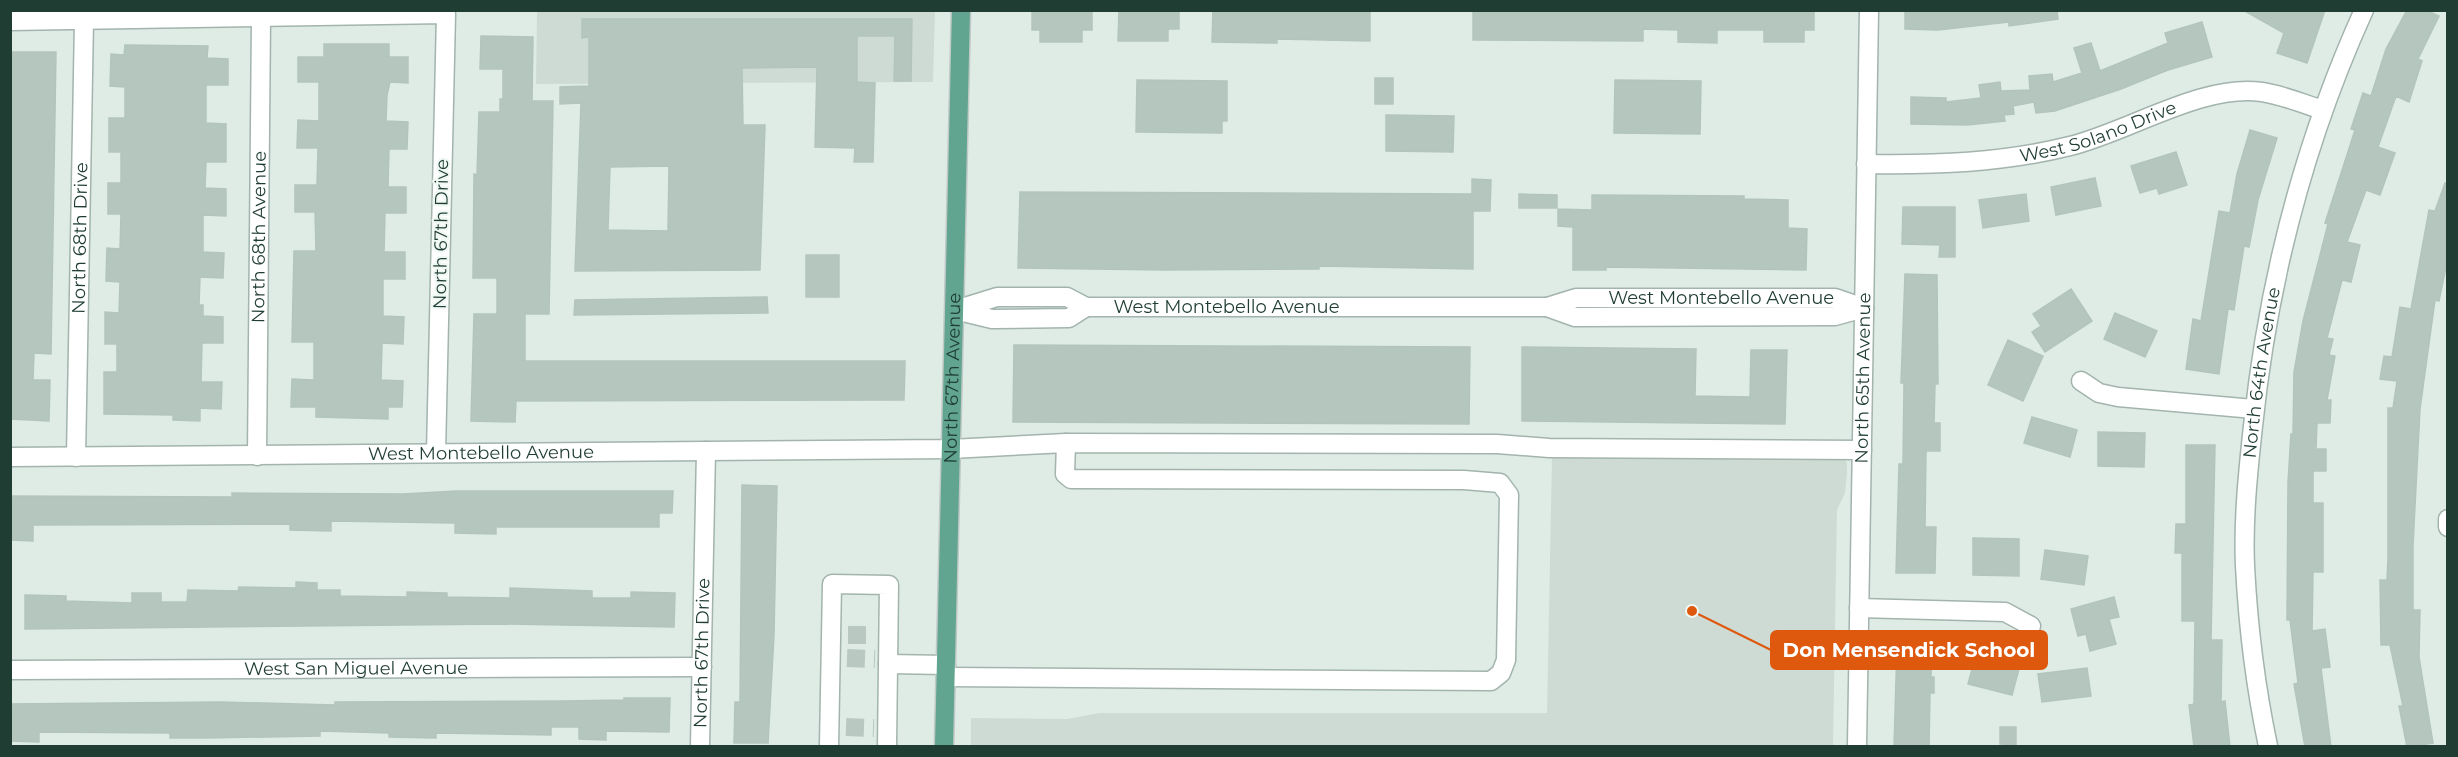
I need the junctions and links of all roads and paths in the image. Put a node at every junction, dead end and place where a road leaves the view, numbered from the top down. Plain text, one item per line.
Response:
1 (961, 10) edge
2 (1869, 10) edge
3 (2364, 10) edge
4 (261, 18) junction
5 (84, 20) junction
6 (10, 21) edge
7 (2323, 110) junction
8 (1866, 164) junction
9 (1864, 308) junction
10 (955, 309) junction
11 (2080, 381) dead end
12 (2254, 409) junction
13 (1066, 443) junction
14 (951, 449) junction
15 (1862, 450) junction
16 (706, 451) junction
17 (436, 453) junction
18 (257, 456) junction
19 (10, 457) edge
20 (76, 457) junction
21 (2448, 519) edge
22 (2448, 526) edge
23 (1859, 608) junction
24 (2031, 626) dead end
25 (884, 660) junction
26 (702, 667) junction
27 (10, 670) edge
28 (946, 671) junction
29 (700, 747) edge
30 (829, 747) edge
31 (887, 747) edge
32 (944, 747) edge
33 (1857, 747) edge
34 (2268, 747) edge

1 - 10 main road, North 67th Avenue
2 - 8 street, North 65th Avenue
3 - 7 street, North 64th Avenue
4 - 5 street
4 - 17 street, North 67th Drive
4 - 18 street, North 68th Avenue
5 - 6 street
5 - 20 street, North 68th Drive
7 - 8 street, West Solano Drive
7 - 12 street, North 64th Avenue
8 - 9 street, North 65th Avenue
9 - 10 street, West Montebello Avenue
9 - 15 street, North 65th Avenue
10 - 14 main road, North 67th Avenue
11 - 12 street
12 - 34 street, North 64th Avenue
13 - 14 street, West Montebello Avenue
13 - 15 street, West Montebello Avenue
13 - 28 street
14 - 16 street, West Montebello Avenue
14 - 28 main road, North 67th Avenue
15 - 23 street, North 65th Avenue
16 - 17 street, West Montebello Avenue
16 - 26 street, North 67th Drive
17 - 18 street, West Montebello Avenue
18 - 20 street, West Montebello Avenue
19 - 20 street, West Montebello Avenue
21 - 22 street
23 - 24 street
23 - 33 street, North 65th Avenue
25 - 28 street
25 - 30 street
25 - 31 street
26 - 27 street, West San Miguel Avenue
26 - 29 street, North 67th Drive
28 - 32 main road, North 67th Avenue

